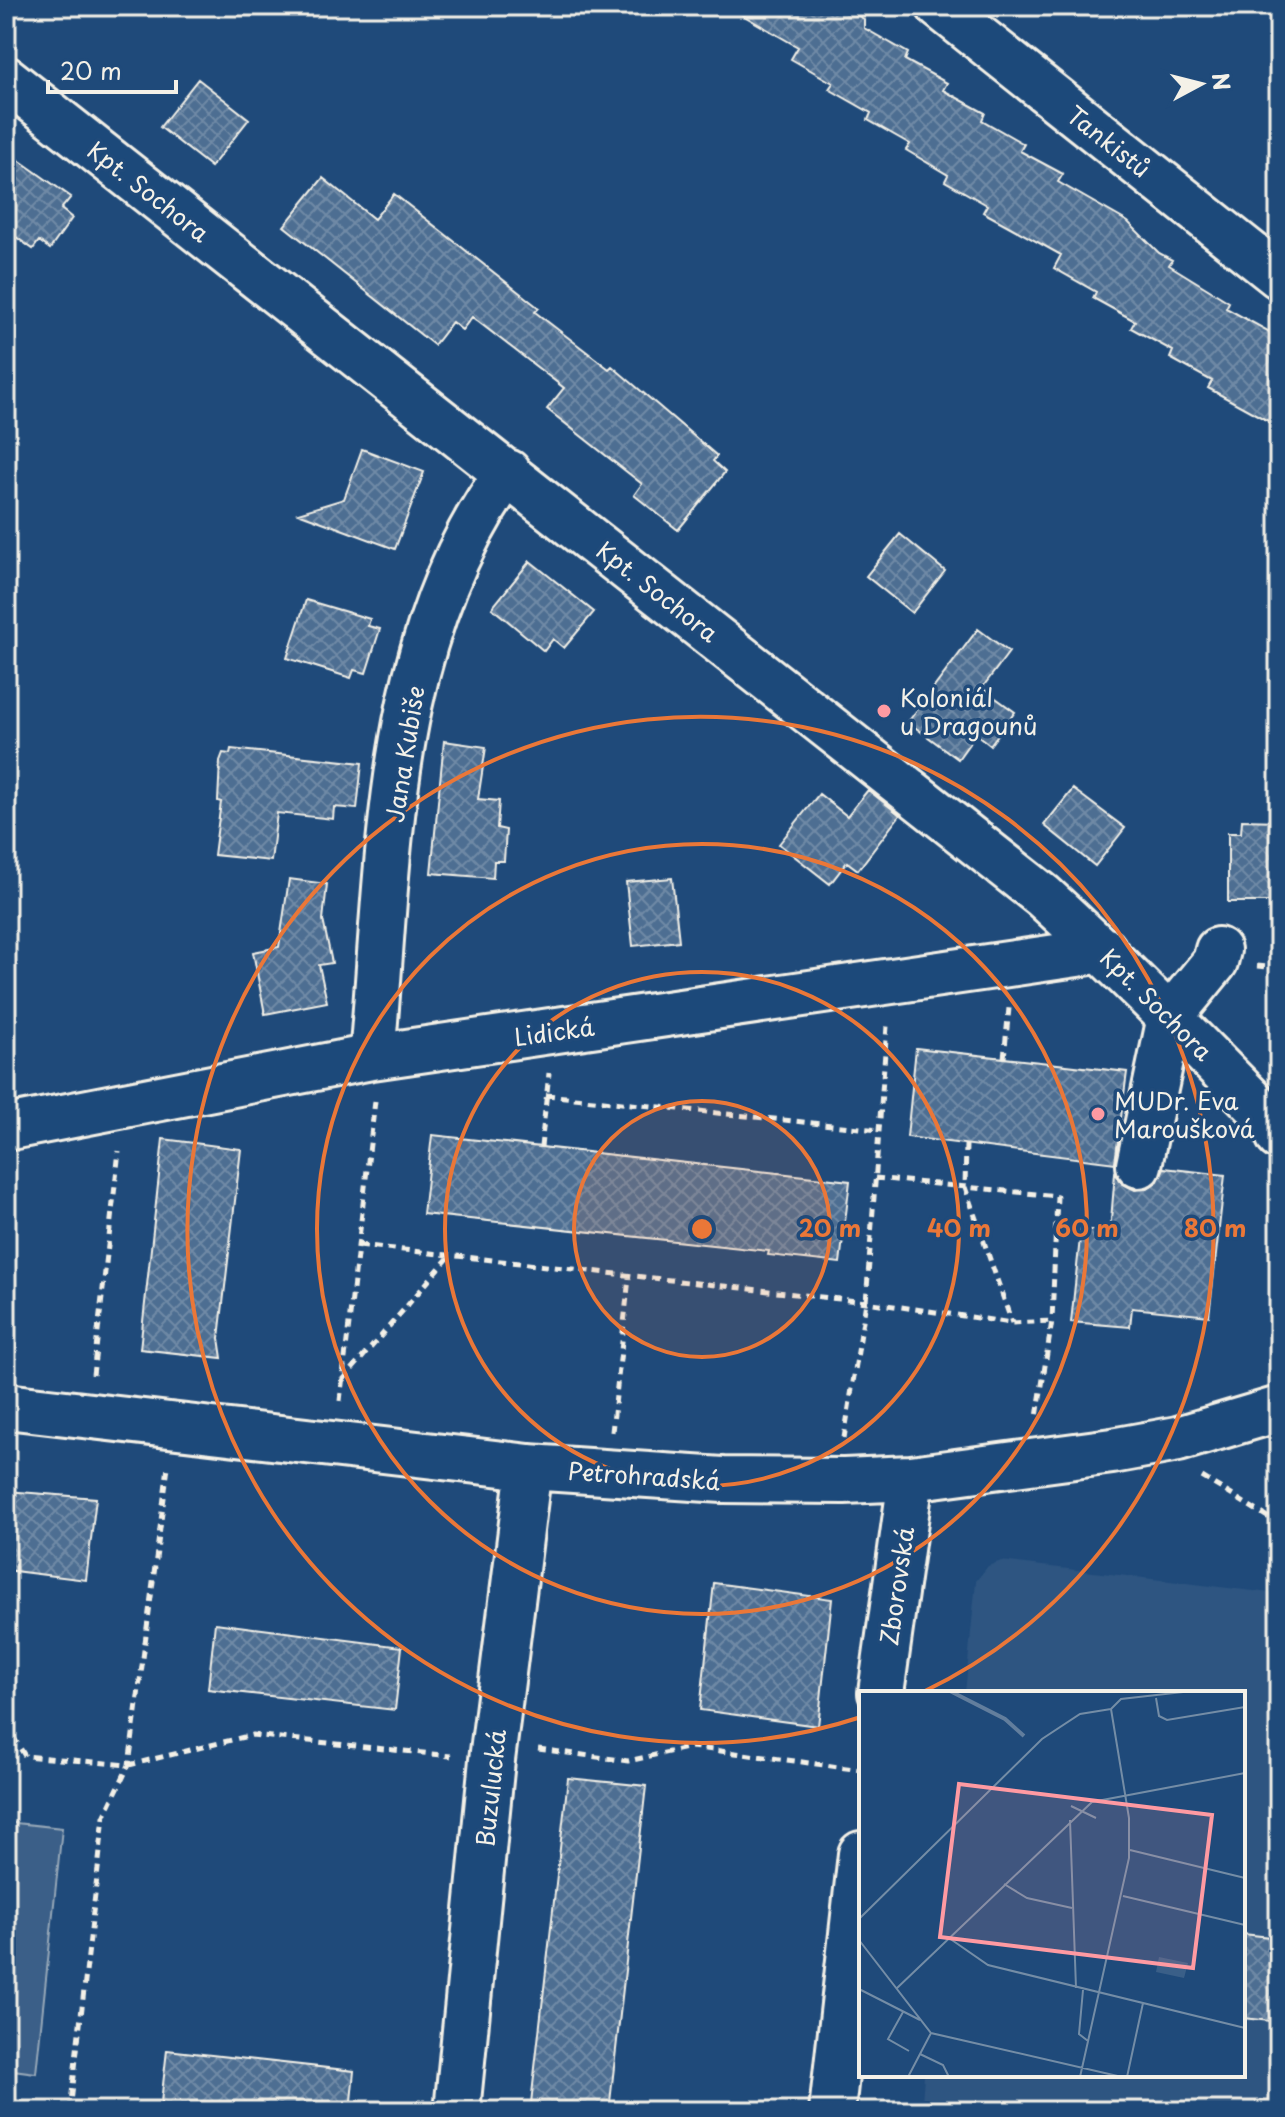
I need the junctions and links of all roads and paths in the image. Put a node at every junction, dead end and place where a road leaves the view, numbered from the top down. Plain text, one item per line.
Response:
1 (939, 6) edge
2 (6, 79) edge
3 (1279, 276) edge
4 (508, 472) junction
5 (1104, 950) junction
6 (1218, 950) dead end
7 (1010, 999) dead end
8 (888, 1016) dead end
9 (1170, 1017) junction
10 (1004, 1058) dead end
11 (549, 1069) dead end
12 (375, 1072) junction
13 (546, 1095) junction
14 (6, 1128) edge
15 (879, 1130) junction
16 (1279, 1137) edge
17 (120, 1141) dead end
18 (966, 1145) dead end
19 (541, 1147) dead end
20 (1139, 1165) dead end
21 (875, 1178) junction
22 (965, 1187) junction
23 (359, 1245) junction
24 (449, 1256) junction
25 (629, 1278) junction
26 (866, 1302) junction
27 (1052, 1321) junction
28 (1012, 1323) junction
29 (342, 1381) junction
30 (91, 1391) dead end
31 (6, 1406) edge
32 (340, 1406) dead end
33 (1279, 1409) edge
34 (1037, 1419) dead end
35 (611, 1434) dead end
36 (170, 1454) dead end
37 (842, 1454) dead end
38 (529, 1467) junction
39 (1198, 1474) dead end
40 (911, 1478) junction
41 (1279, 1524) edge
42 (881, 1691) edge
43 (6, 1725) edge
44 (534, 1749) dead end
45 (492, 1760) junction
46 (129, 1765) junction
47 (859, 1770) edge
48 (859, 1872) edge
49 (70, 2111) edge
50 (457, 2111) edge
51 (832, 2111) edge

1 - 3 street, Tankistů
2 - 4 street, Kpt. Sochora
4 - 5 street, Kpt. Sochora
4 - 12 street, Jana Kubiše
5 - 9 street, Kpt. Sochora
5 - 12 street, Lidická
6 - 9 street
7 - 10 path
8 - 15 path
9 - 16 street, Kpt. Sochora
9 - 20 street
11 - 13 path
12 - 14 street, Lidická
12 - 23 path
13 - 15 path
13 - 19 path
15 - 21 path
17 - 30 path
18 - 22 path
21 - 22 path
21 - 26 path
22 - 27 path
22 - 28 path
23 - 24 path
23 - 29 path
24 - 25 path
24 - 29 path
25 - 26 path
25 - 35 path
26 - 28 path
26 - 37 path
27 - 28 path
27 - 34 path
29 - 32 path
31 - 38 street, Petrohradská
33 - 40 street, Petrohradská
36 - 46 path
38 - 40 street, Petrohradská
38 - 45 street, Buzulucká
39 - 41 path
40 - 42 street, Zborovská
43 - 46 path
44 - 47 path
45 - 46 path
45 - 50 street, Buzulucká
46 - 49 path
48 - 51 street

